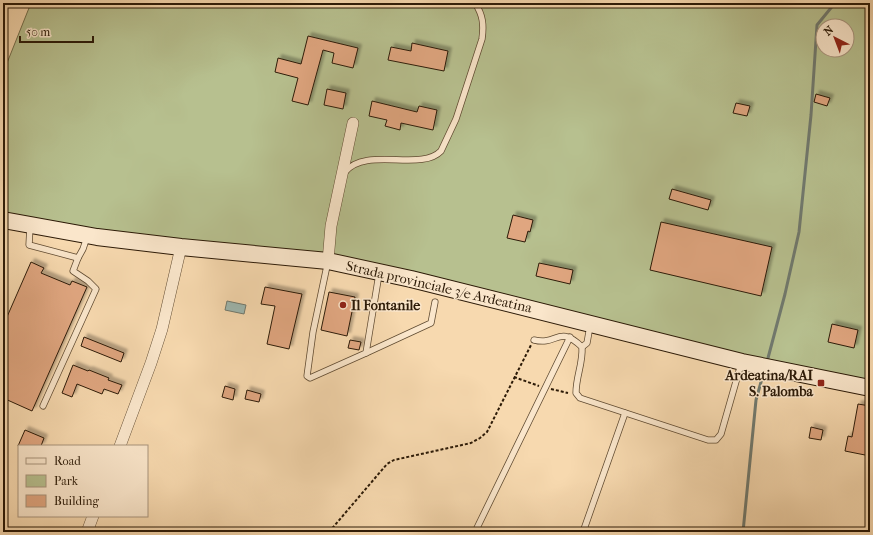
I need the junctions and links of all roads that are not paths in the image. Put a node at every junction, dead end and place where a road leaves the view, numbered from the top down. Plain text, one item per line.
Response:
1 (475, 3) edge
2 (353, 123) dead end
3 (342, 178) junction
4 (3, 220) edge
5 (30, 224) junction
6 (88, 235) junction
7 (181, 247) junction
8 (78, 258) junction
9 (328, 261) junction
10 (380, 272) junction
11 (435, 302) dead end
12 (590, 324) junction
13 (570, 337) junction
14 (534, 340) road end
15 (582, 347) junction
16 (366, 353) junction
17 (742, 362) junction
18 (870, 388) edge
19 (43, 406) dead end
20 (625, 413) junction
21 (120, 445) edge
22 (93, 517) edge
23 (87, 532) edge
24 (475, 532) edge
25 (583, 532) edge

1 - 3 lane
2 - 3 street
3 - 9 street
4 - 5 main road, Strada provinciale 3/e Ardeatina
5 - 6 main road, Strada provinciale 3/e Ardeatina
5 - 8 lane
6 - 7 main road, Strada provinciale 3/e Ardeatina
6 - 8 lane
7 - 9 main road, Strada provinciale 3/e Ardeatina
7 - 21 street
8 - 19 lane
9 - 10 main road, Strada provinciale 3/e Ardeatina
9 - 16 lane
10 - 12 main road, Strada provinciale 3/e Ardeatina
10 - 16 lane
11 - 16 lane
12 - 15 lane
12 - 17 main road, Strada provinciale 3/e Ardeatina
13 - 14 lane
13 - 15 lane
13 - 24 lane
15 - 20 lane
17 - 18 main road, Strada provinciale 3/e Ardeatina
17 - 20 lane
20 - 25 lane
22 - 23 street

